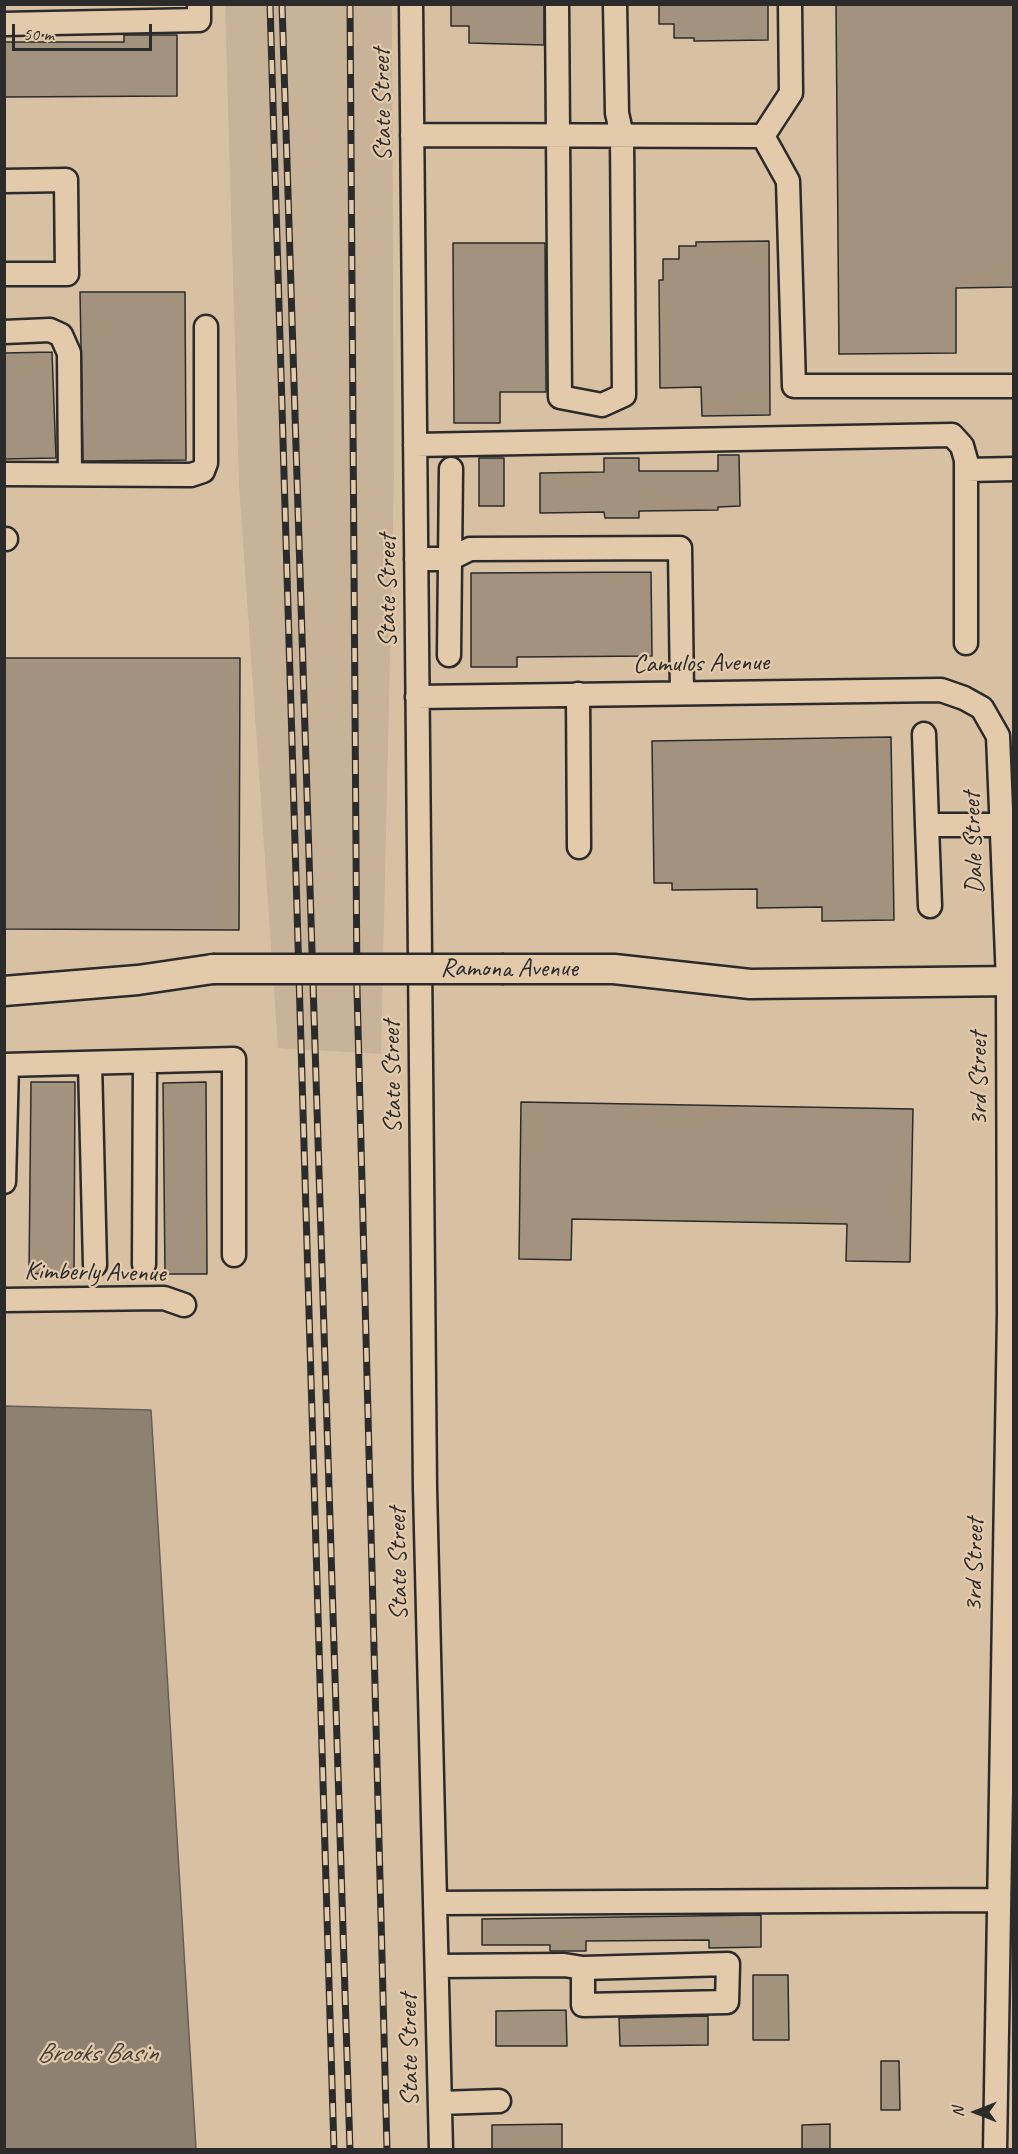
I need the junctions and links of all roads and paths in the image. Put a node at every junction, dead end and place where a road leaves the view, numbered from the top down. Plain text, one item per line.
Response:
1 (199, 4) edge
2 (411, 4) edge
3 (557, 4) edge
4 (615, 4) edge
5 (790, 4) edge
6 (4, 24) edge
7 (412, 135) junction
8 (558, 136) junction
9 (622, 136) junction
10 (763, 136) junction
11 (4, 181) edge
12 (4, 274) edge
13 (206, 327) dead end
14 (4, 332) edge
15 (1014, 386) edge
16 (415, 445) junction
17 (1014, 469) edge
18 (451, 470) dead end
19 (966, 470) junction
20 (4, 474) edge
21 (70, 474) junction
22 (416, 559) junction
23 (450, 559) junction
24 (966, 644) dead end
25 (449, 655) dead end
26 (682, 693) junction
27 (578, 694) junction
28 (417, 697) junction
29 (982, 708) joint
30 (924, 734) dead end
31 (927, 825) junction
32 (1002, 825) junction
33 (579, 847) dead end
34 (930, 906) dead end
35 (1011, 981) edge
36 (4, 991) edge
37 (145, 1062) junction
38 (90, 1063) junction
39 (6, 1065) edge
40 (4, 1182) edge
41 (234, 1255) dead end
42 (144, 1264) dead end
43 (94, 1265) dead end
44 (4, 1300) edge
45 (184, 1305) dead end
46 (1011, 1314) edge
47 (1008, 1555) edge
48 (999, 1900) junction
49 (435, 1903) junction
50 (437, 1966) junction
51 (583, 1968) junction
52 (1006, 1972) edge
53 (499, 2101) dead end
54 (440, 2103) junction
55 (441, 2150) edge
56 (995, 2150) edge

1 - 6 street
2 - 7 street, State Street
3 - 8 street
4 - 9 street
5 - 10 street
7 - 8 street
7 - 16 street, State Street
8 - 9 street
8 - 9 street
9 - 10 street
10 - 15 street
11 - 12 street
13 - 21 street
14 - 21 street
16 - 19 street
16 - 22 street, State Street
17 - 19 street
18 - 23 street
19 - 24 street
20 - 21 street
22 - 23 street
22 - 28 street, State Street
23 - 25 street
23 - 26 street
26 - 27 street, Camulos Avenue
26 - 29 street, Camulos Avenue
27 - 28 street, Camulos Avenue
27 - 33 street
28 - 49 street, State Street
29 - 32 street, Dale Street
30 - 31 street
31 - 32 street
31 - 34 street
32 - 35 street, Dale Street
35 - 36 main road, Ramona Avenue, bridge
35 - 46 street, 3rd Street
37 - 38 street
37 - 41 street
37 - 42 street
38 - 39 street
38 - 43 street
39 - 40 street
44 - 45 street, Kimberly Avenue
46 - 47 street, 3rd Street
47 - 48 street, 3rd Street
48 - 49 street
48 - 52 street, 3rd Street
49 - 50 street, State Street
50 - 51 street
50 - 54 street, State Street
51 - 51 street
52 - 56 street, 3rd Street
53 - 54 street
54 - 55 street, State Street

